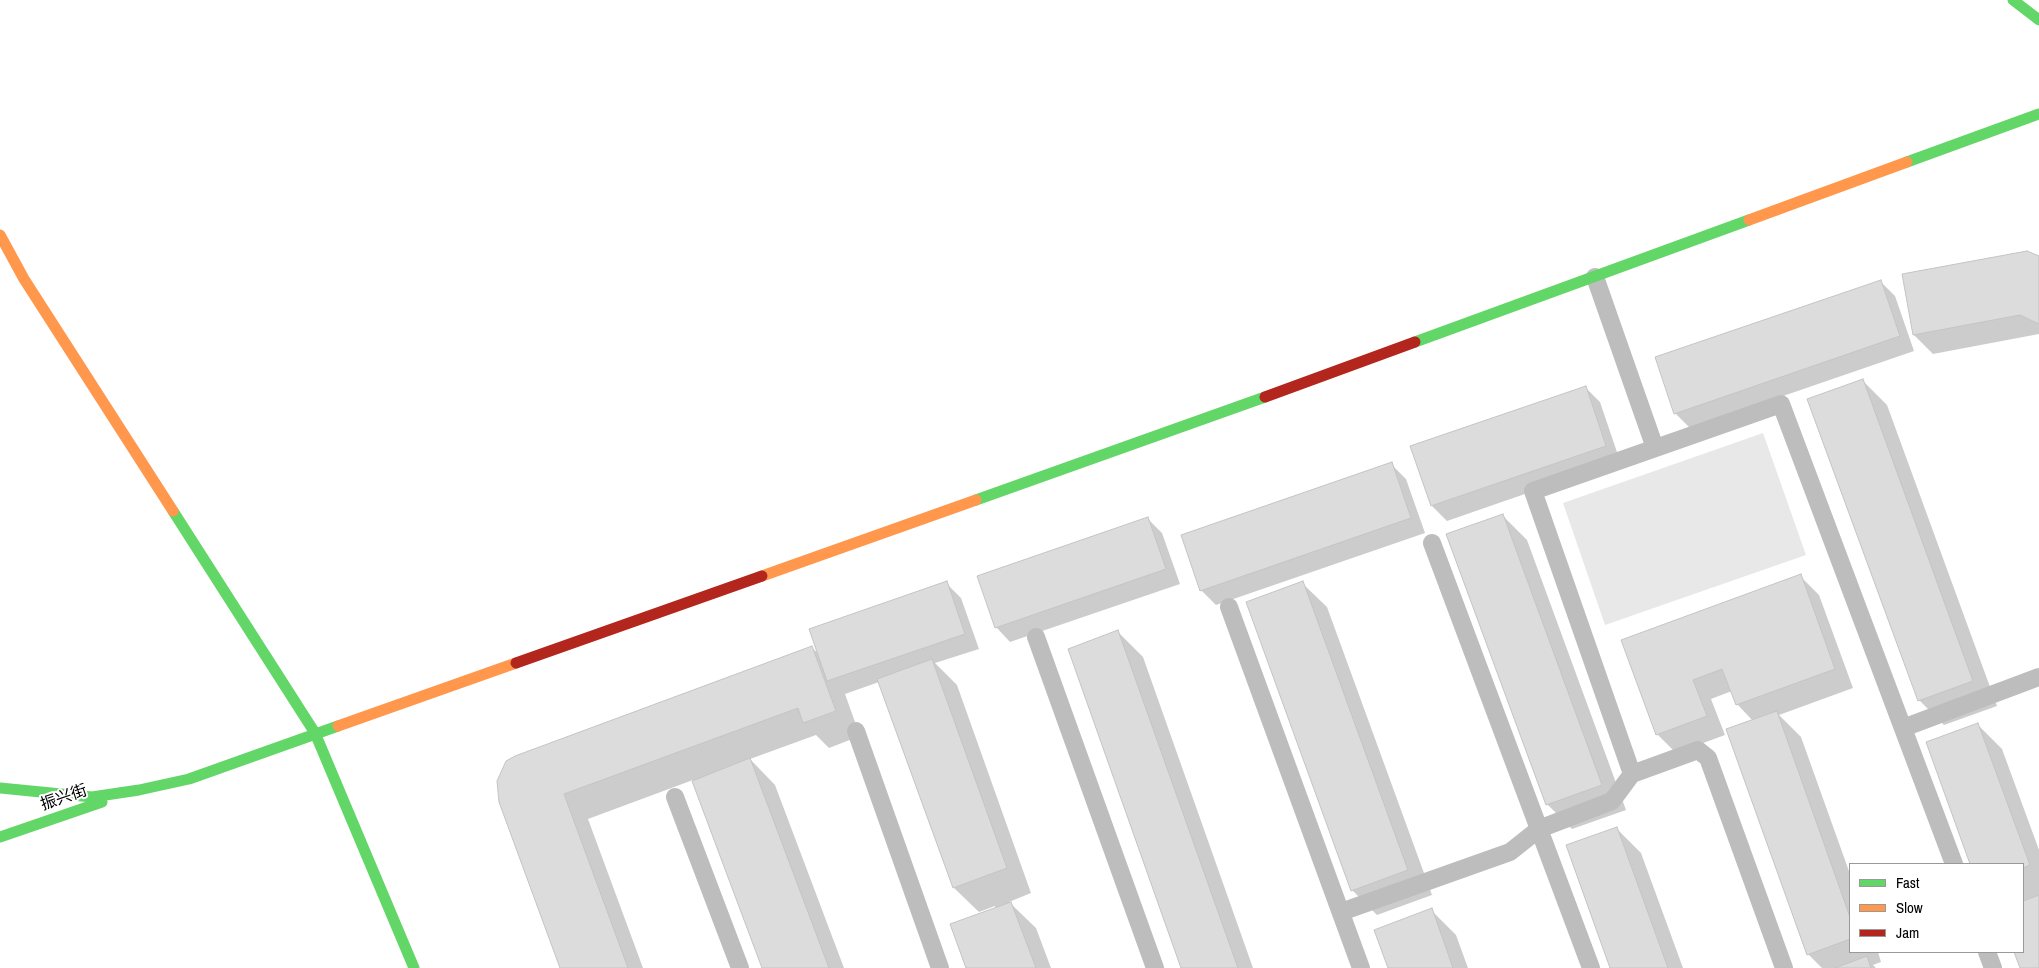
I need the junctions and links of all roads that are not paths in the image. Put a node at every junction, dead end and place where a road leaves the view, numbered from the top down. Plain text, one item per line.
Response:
1 (2014, 0) edge
2 (2039, 20) edge
3 (2039, 114) edge
4 (0, 235) edge
5 (1595, 277) junction
6 (1655, 448) junction
7 (1432, 543) dead end
8 (1229, 606) dead end
9 (1036, 637) dead end
10 (2039, 677) edge
11 (1903, 728) junction
12 (856, 731) dead end
13 (316, 733) junction
14 (1632, 774) junction
15 (0, 788) edge
16 (139, 790) junction
17 (675, 797) dead end
18 (1539, 829) junction
19 (0, 837) edge
20 (1954, 863) edge
21 (1341, 912) junction
22 (1987, 953) edge
23 (414, 968) edge
24 (740, 968) edge
25 (940, 968) edge
26 (1155, 968) edge
27 (1361, 968) edge
28 (1591, 968) edge
29 (1784, 968) edge
30 (1993, 968) edge

1 - 2 main road
3 - 5 main road
4 - 13 main road
5 - 6 lane
5 - 13 main road
6 - 11 lane
6 - 14 lane
7 - 18 lane
8 - 21 lane
9 - 26 lane
10 - 11 lane
11 - 20 lane
12 - 25 lane
13 - 16 main road
13 - 23 main road
14 - 18 lane
14 - 29 lane
15 - 16 main road
16 - 19 main road, 振兴街
17 - 24 lane
18 - 21 lane
18 - 28 lane
21 - 27 lane
22 - 30 lane

